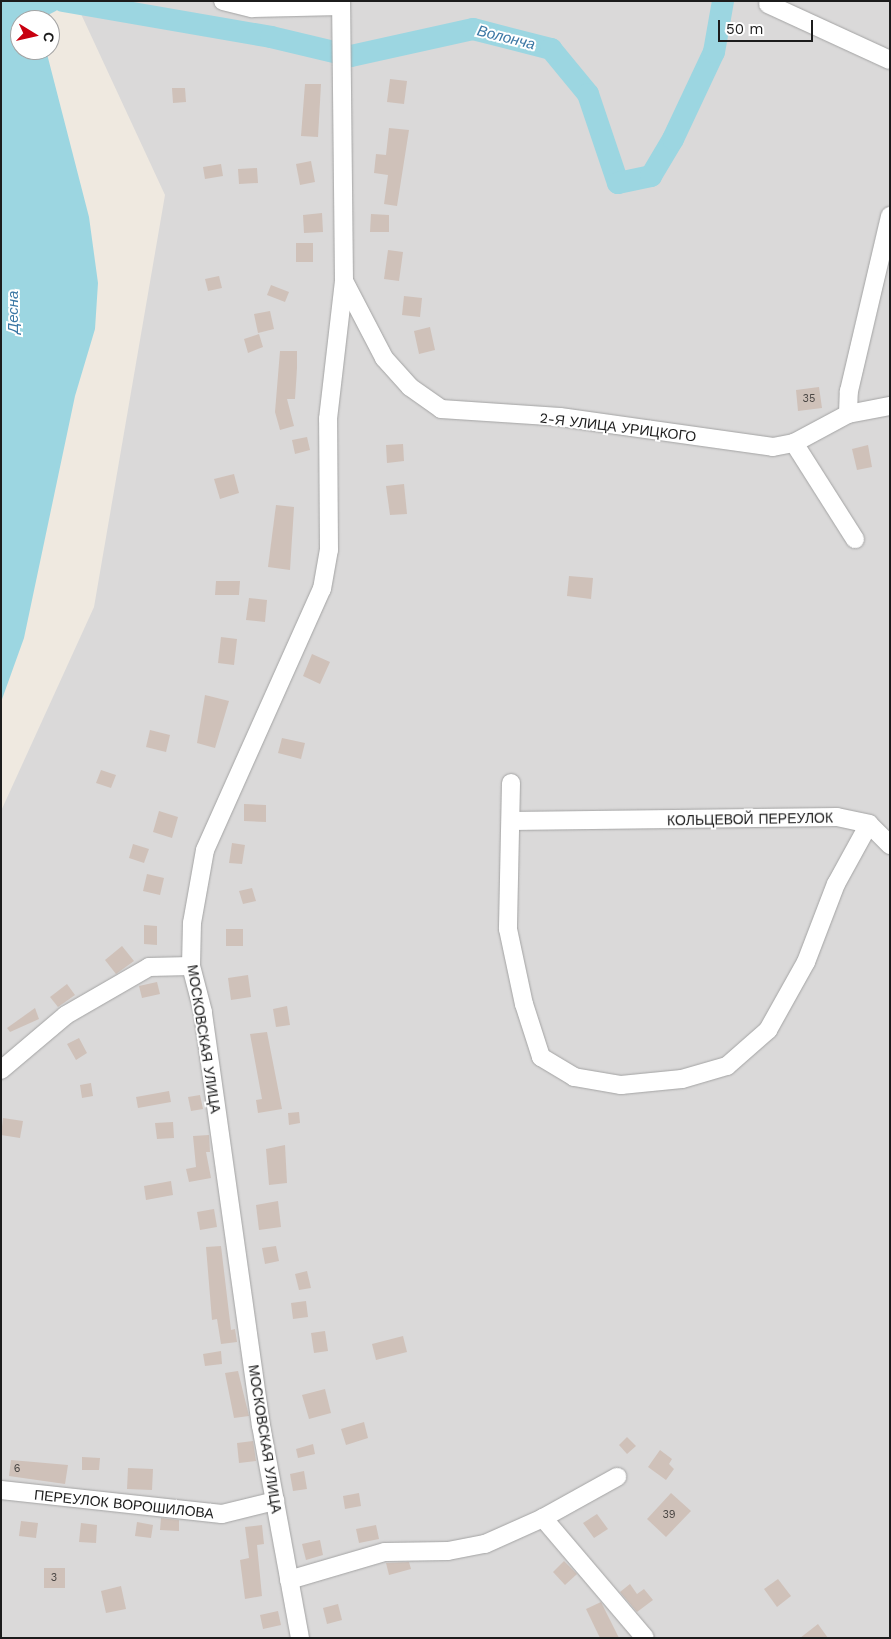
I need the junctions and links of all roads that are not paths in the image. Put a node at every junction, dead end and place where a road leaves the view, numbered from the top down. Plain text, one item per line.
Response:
1 (223, 1) edge
2 (341, 4) edge
3 (768, 4) dead end
4 (890, 60) edge
5 (890, 216) edge
6 (344, 281) junction
7 (890, 406) edge
8 (848, 414) junction
9 (794, 443) junction
10 (855, 539) dead end
11 (511, 783) dead end
12 (511, 821) junction
13 (869, 824) junction
14 (890, 845) edge
15 (191, 966) junction
16 (1, 1070) edge
17 (617, 1477) dead end
18 (1, 1490) edge
19 (275, 1501) junction
20 (543, 1518) junction
21 (289, 1580) junction
22 (300, 1638) edge
23 (645, 1638) edge

1 - 2 street
2 - 6 street, МОСКОВСКАЯ УЛИЦА
3 - 4 street
5 - 8 street
6 - 9 street, 2-Я УЛИЦА УРИЦКОГО
6 - 15 street, МОСКОВСКАЯ УЛИЦА
7 - 8 street, 2-Я УЛИЦА УРИЦКОГО
8 - 9 street, 2-Я УЛИЦА УРИЦКОГО
9 - 10 street
11 - 12 street
12 - 13 street, КОЛЬЦЕВОЙ ПЕРЕУЛОК
12 - 13 street
13 - 14 street
15 - 16 street
15 - 19 street, МОСКОВСКАЯ УЛИЦА
17 - 20 street
18 - 19 street, ПЕРЕУЛОК ВОРОШИЛОВА
19 - 21 street, МОСКОВСКАЯ УЛИЦА
20 - 21 street
20 - 23 street
21 - 22 street, МОСКОВСКАЯ УЛИЦА

